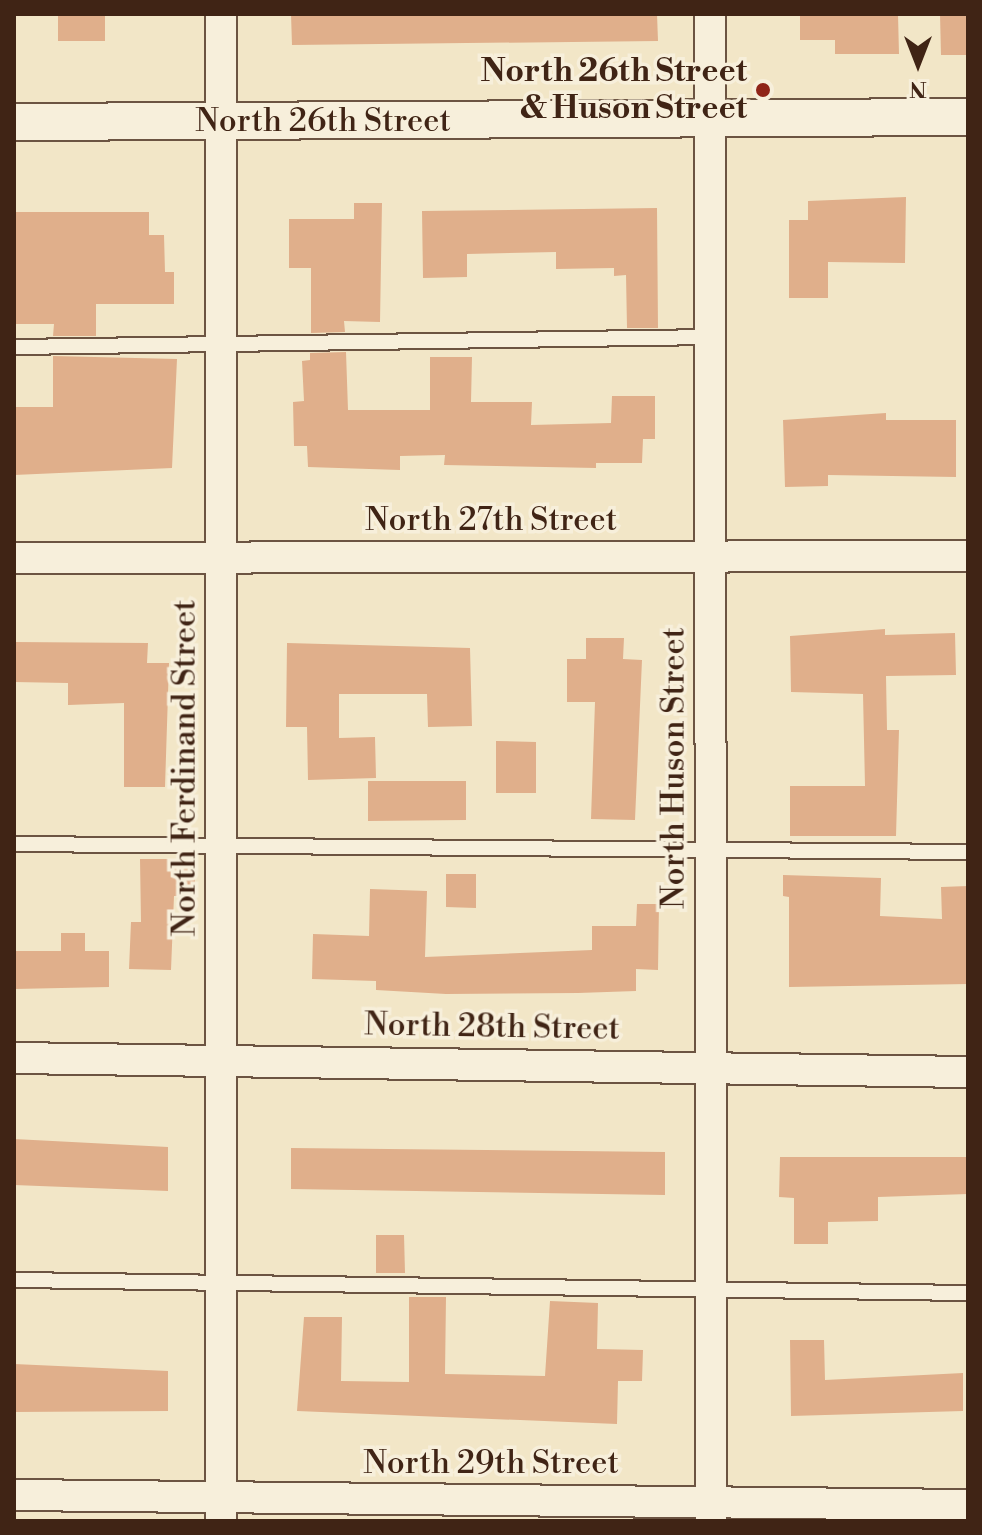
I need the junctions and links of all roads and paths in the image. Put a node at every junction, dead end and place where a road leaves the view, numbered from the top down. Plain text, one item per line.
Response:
1 (221, 14) edge
2 (710, 14) edge
3 (968, 117) edge
4 (710, 120) junction
5 (14, 122) edge
6 (221, 122) junction
7 (709, 337) junction
8 (221, 344) junction
9 (14, 347) edge
10 (709, 555) junction
11 (968, 556) edge
12 (221, 557) junction
13 (14, 558) edge
14 (14, 844) edge
15 (221, 844) junction
16 (710, 848) junction
17 (968, 852) edge
18 (14, 1058) edge
19 (221, 1060) junction
20 (710, 1066) junction
21 (968, 1072) edge
22 (14, 1280) edge
23 (221, 1282) junction
24 (711, 1287) junction
25 (968, 1293) edge
26 (14, 1495) edge
27 (968, 1505) edge
28 (221, 1509) edge
29 (711, 1510) edge

1 - 6 street, North Ferdinand Street
2 - 4 street, North Huson Street
3 - 4 street, North 26th Street
4 - 6 street, North 26th Street
4 - 7 street, North Huson Street
5 - 6 street, North 26th Street
6 - 8 street, North Ferdinand Street
7 - 8 lane
7 - 10 street, North Huson Street
8 - 9 lane
8 - 12 street, North Ferdinand Street
10 - 11 street, North 27th Street
10 - 12 street, North 27th Street
10 - 16 street, North Huson Street
12 - 13 street, North 27th Street
12 - 15 street, North Ferdinand Street
14 - 15 lane
15 - 16 lane
15 - 19 street, North Ferdinand Street
16 - 17 lane
16 - 20 street, North Huson Street
18 - 19 street, North 28th Street
19 - 20 street, North 28th Street
19 - 23 street, North Ferdinand Street
20 - 21 street, North 28th Street
20 - 24 street, North Huson Street
22 - 23 lane
23 - 24 lane
23 - 28 street, North Ferdinand Street
24 - 25 lane
24 - 29 street, North Huson Street
26 - 28 street, North 29th Street
27 - 29 street, North 29th Street
28 - 29 street, North 29th Street

